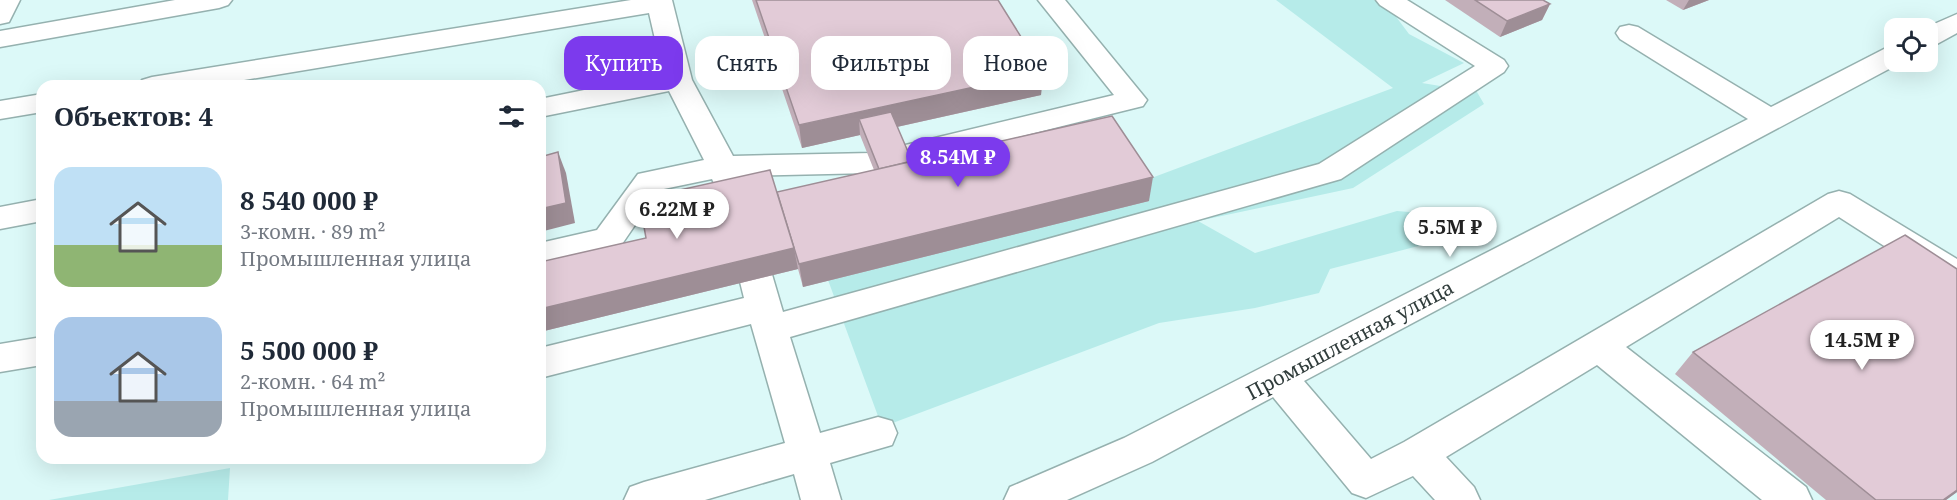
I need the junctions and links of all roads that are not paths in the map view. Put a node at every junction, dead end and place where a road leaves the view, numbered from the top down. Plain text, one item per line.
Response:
1 (7, 0) edge
2 (219, 0) edge
3 (1051, 0) edge
4 (1389, 0) edge
5 (660, 2) edge
6 (0, 16) edge
7 (1957, 22) edge
8 (1938, 32) edge
9 (1629, 33) dead end
10 (668, 36) edge
11 (0, 39) edge
12 (1884, 60) edge
13 (188, 80) edge
14 (629, 90) edge
15 (683, 90) edge
16 (36, 104) edge
17 (546, 107) edge
18 (0, 110) edge
19 (1770, 120) junction
20 (723, 166) junction
21 (36, 211) edge
22 (0, 218) edge
23 (546, 254) edge
24 (1957, 273) edge
25 (767, 318) junction
26 (1598, 345) junction
27 (36, 352) edge
28 (0, 358) edge
29 (546, 362) edge
30 (1278, 377) junction
31 (878, 433) dead end
32 (807, 454) junction
33 (1419, 454) junction
34 (644, 500) edge
35 (821, 500) edge
36 (1024, 500) edge
37 (1460, 500) edge
38 (1792, 500) edge

1 - 6 street
2 - 11 street
3 - 20 street
4 - 25 street
5 - 10 street
5 - 13 street
7 - 8 street
9 - 19 street
12 - 19 street, Промышленная улица
14 - 17 street
15 - 20 street
16 - 18 street
19 - 30 street, Промышленная улица
20 - 23 street
20 - 25 street
21 - 22 street
24 - 26 street
25 - 29 street
25 - 32 street
26 - 33 street
26 - 38 street
27 - 28 street
30 - 33 street
30 - 36 street, Промышленная улица
31 - 32 street
32 - 34 street
32 - 35 street
33 - 37 street

